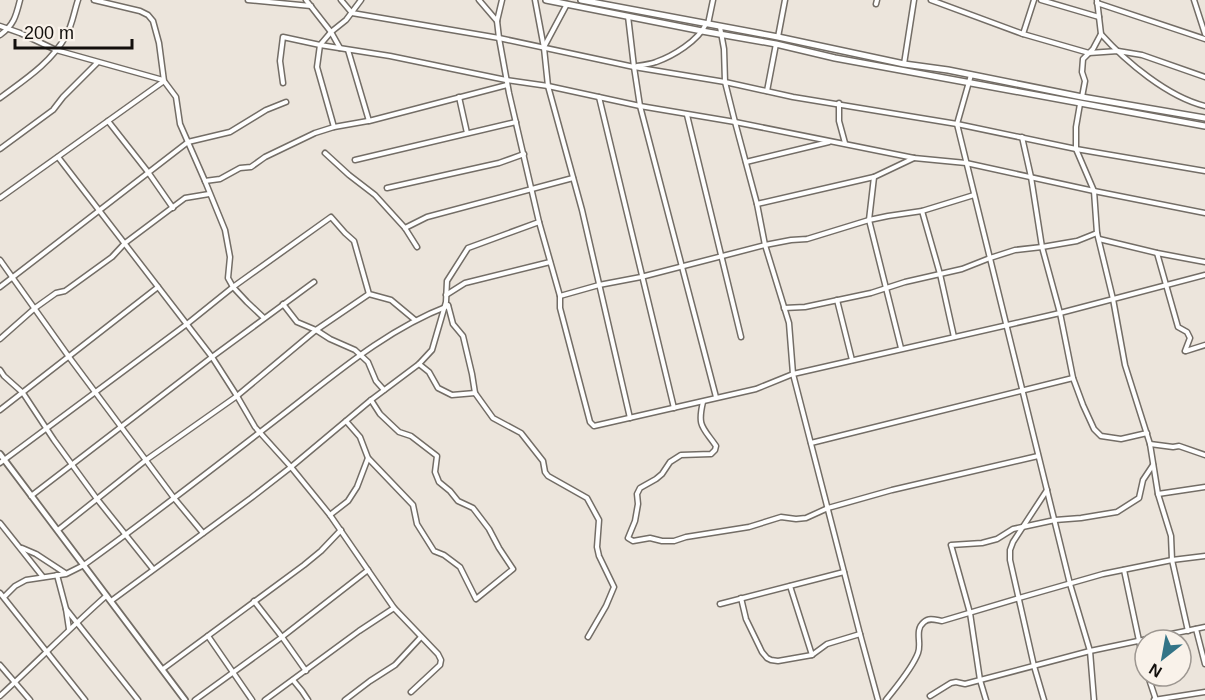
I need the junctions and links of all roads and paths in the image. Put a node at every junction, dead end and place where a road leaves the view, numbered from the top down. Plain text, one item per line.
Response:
1 (20, 0) edge
2 (78, 0) edge
3 (94, 0) edge
4 (249, 0) edge
5 (306, 0) edge
6 (341, 0) edge
7 (361, 0) edge
8 (479, 0) edge
9 (502, 0) edge
10 (535, 0) edge
11 (546, 0) edge
12 (581, 0) edge
13 (713, 0) edge
14 (785, 0) edge
15 (914, 0) edge
16 (931, 0) edge
17 (1034, 0) edge
18 (1041, 0) edge
19 (1194, 0) edge
20 (1097, 1) edge
21 (567, 4) junction
22 (310, 6) junction
23 (352, 14) junction
24 (628, 16) junction
25 (1099, 17) junction
26 (497, 21) junction
27 (707, 25) junction
28 (0, 26) edge
29 (720, 27) junction
30 (9, 28) junction
31 (702, 31) junction
32 (331, 32) junction
33 (1023, 34) junction
34 (1101, 34) junction
35 (1205, 34) edge
36 (0, 35) edge
37 (721, 35) junction
38 (778, 37) junction
39 (499, 38) junction
40 (1205, 39) edge
41 (776, 44) junction
42 (320, 45) junction
43 (340, 48) junction
44 (544, 48) junction
45 (56, 50) junction
46 (348, 50) junction
47 (1118, 51) junction
48 (1089, 53) junction
49 (97, 63) junction
50 (904, 64) junction
51 (634, 67) junction
52 (903, 71) junction
53 (971, 74) junction
54 (1205, 77) edge
55 (164, 81) junction
56 (725, 82) junction
57 (969, 82) junction
58 (283, 83) dead end
59 (507, 83) junction
60 (548, 86) junction
61 (767, 91) junction
62 (459, 97) junction
63 (599, 97) junction
64 (1082, 97) junction
65 (0, 98) edge
66 (286, 102) dead end
67 (839, 103) junction
68 (1080, 104) junction
69 (640, 106) junction
70 (1205, 106) edge
71 (687, 115) junction
72 (1205, 118) edge
73 (108, 121) junction
74 (369, 121) junction
75 (516, 122) junction
76 (735, 122) junction
77 (957, 124) junction
78 (1205, 126) edge
79 (334, 127) junction
80 (467, 133) junction
81 (1022, 137) junction
82 (188, 142) junction
83 (831, 142) junction
84 (845, 143) junction
85 (0, 149) edge
86 (1076, 149) junction
87 (325, 153) dead end
88 (524, 154) junction
89 (57, 157) junction
90 (914, 158) junction
91 (355, 160) dead end
92 (746, 162) junction
93 (966, 163) junction
94 (1205, 171) edge
95 (148, 172) junction
96 (874, 177) junction
97 (1030, 177) junction
98 (573, 178) junction
99 (205, 181) junction
100 (387, 188) dead end
101 (531, 190) junction
102 (1094, 191) junction
103 (209, 194) junction
104 (974, 195) junction
105 (0, 198) edge
106 (757, 204) junction
107 (172, 208) junction
108 (98, 211) junction
109 (922, 211) junction
110 (1205, 213) edge
111 (869, 220) junction
112 (539, 222) junction
113 (405, 228) junction
114 (1097, 233) junction
115 (1099, 239) junction
116 (125, 243) junction
117 (765, 245) junction
118 (417, 247) dead end
119 (1042, 247) junction
120 (1157, 253) junction
121 (722, 256) junction
122 (990, 258) junction
123 (0, 260) edge
124 (550, 262) junction
125 (1205, 262) edge
126 (682, 267) junction
127 (940, 274) junction
128 (1205, 275) edge
129 (641, 277) junction
130 (12, 278) junction
131 (314, 282) dead end
132 (599, 285) junction
133 (1165, 285) junction
134 (233, 286) junction
135 (0, 287) edge
136 (158, 287) junction
137 (886, 288) junction
138 (369, 294) junction
139 (447, 295) junction
140 (560, 296) junction
141 (1113, 299) junction
142 (837, 300) junction
143 (283, 304) junction
144 (446, 305) junction
145 (35, 308) junction
146 (784, 308) junction
147 (1060, 313) junction
148 (264, 318) junction
149 (415, 320) junction
150 (187, 324) junction
151 (1007, 325) junction
152 (316, 330) junction
153 (741, 337) dead end
154 (954, 337) junction
155 (0, 339) edge
156 (1205, 345) edge
157 (901, 348) junction
158 (360, 355) junction
159 (69, 357) junction
160 (212, 357) junction
161 (852, 360) junction
162 (419, 364) junction
163 (0, 370) edge
164 (794, 374) junction
165 (1073, 378) junction
166 (384, 390) junction
167 (1023, 392) junction
168 (23, 393) junction
169 (96, 393) junction
170 (475, 393) junction
171 (237, 396) junction
172 (716, 397) junction
173 (371, 400) junction
174 (703, 402) junction
175 (674, 408) junction
176 (0, 410) edge
177 (630, 418) junction
178 (346, 421) junction
179 (121, 426) junction
180 (46, 428) junction
181 (260, 432) junction
182 (1147, 433) junction
183 (811, 443) junction
184 (1150, 444) junction
185 (0, 454) edge
186 (1205, 454) edge
187 (1038, 456) junction
188 (368, 458) junction
189 (146, 460) junction
190 (2, 461) edge
191 (72, 464) junction
192 (1154, 464) junction
193 (291, 467) junction
194 (1205, 487) edge
195 (1047, 490) junction
196 (1158, 494) junction
197 (31, 495) junction
198 (174, 498) junction
199 (97, 499) junction
200 (828, 508) junction
201 (330, 515) junction
202 (1055, 520) junction
203 (0, 523) edge
204 (1023, 527) junction
205 (58, 530) junction
206 (341, 530) junction
207 (202, 533) junction
208 (125, 535) junction
209 (19, 547) junction
210 (1205, 556) edge
211 (1172, 560) junction
212 (84, 565) junction
213 (153, 569) junction
214 (368, 570) junction
215 (1124, 570) junction
216 (844, 572) junction
217 (66, 574) junction
218 (57, 575) junction
219 (43, 577) junction
220 (1070, 584) junction
221 (790, 586) junction
222 (0, 593) edge
223 (106, 596) junction
224 (4, 597) junction
225 (741, 598) junction
226 (1019, 598) junction
227 (111, 601) junction
228 (254, 601) junction
229 (720, 604) dead end
230 (393, 608) junction
231 (66, 609) junction
232 (970, 613) junction
233 (76, 623) junction
234 (1205, 627) edge
235 (1136, 628) edge
236 (1187, 628) edge
237 (1196, 629) junction
238 (69, 630) junction
239 (1193, 630) edge
240 (860, 634) junction
241 (208, 636) junction
242 (282, 637) junction
243 (421, 637) junction
244 (588, 637) dead end
245 (1133, 642) edge
246 (1090, 651) junction
247 (47, 653) junction
248 (812, 655) junction
249 (0, 664) edge
250 (1205, 664) edge
251 (1034, 666) junction
252 (163, 669) junction
253 (306, 671) junction
254 (233, 673) junction
255 (293, 680) junction
256 (980, 680) junction
257 (15, 682) junction
258 (411, 692) dead end
259 (1205, 692) edge
260 (0, 696) edge
261 (930, 696) dead end
262 (30, 700) edge
263 (85, 700) edge
264 (138, 700) edge
265 (185, 700) edge
266 (195, 700) edge
267 (252, 700) edge
268 (265, 700) edge
269 (308, 700) edge
270 (345, 700) edge
271 (878, 700) edge
272 (886, 700) edge
273 (986, 700) edge
274 (1044, 700) edge
275 (1094, 700) edge
276 (1156, 700) edge

1 - 30 street
2 - 45 street
3 - 55 street
4 - 22 street
5 - 22 street
6 - 23 street
7 - 23 street
8 - 26 street
9 - 26 street
10 - 44 street
11 - 21 main road
12 - 27 main road
13 - 27 street
14 - 38 street
15 - 50 street
16 - 33 street
17 - 33 street
18 - 25 street
19 - 35 street
20 - 25 street
20 - 40 street
21 - 24 main road
21 - 44 street
22 - 32 street
23 - 32 street
23 - 39 street
24 - 31 main road
24 - 51 street
25 - 34 street
26 - 39 street
27 - 29 main road
27 - 31 street
28 - 30 street
29 - 37 street
29 - 38 main road
30 - 36 street
30 - 45 street
31 - 37 main road
31 - 51 street
32 - 42 street
32 - 43 street
33 - 48 street
34 - 47 street
34 - 48 street
37 - 41 main road
37 - 56 street
38 - 50 main road
39 - 44 street
39 - 59 street
41 - 52 main road
41 - 61 street
42 - 43 street
42 - 58 street
42 - 79 street
43 - 46 street
44 - 51 street
44 - 60 street
45 - 49 street
45 - 65 street
46 - 59 street
46 - 74 street
47 - 48 street
47 - 54 street
47 - 70 street
48 - 64 street
49 - 55 street
49 - 85 street
50 - 52 main road
50 - 53 main road
51 - 56 street
51 - 69 street
52 - 57 main road
53 - 57 street
53 - 64 main road
55 - 73 street
55 - 82 street
56 - 61 street
56 - 76 street
57 - 68 main road
57 - 77 street
59 - 60 street
59 - 62 street
59 - 75 street
60 - 63 street
60 - 98 street
61 - 67 street
62 - 74 street
62 - 80 street
63 - 69 street
63 - 129 street
64 - 72 main road
66 - 82 street
67 - 77 street
67 - 84 street
68 - 78 main road
68 - 86 street
69 - 71 street
69 - 126 street
71 - 76 street
71 - 121 street
73 - 89 street
73 - 95 street
74 - 79 street
75 - 80 street
75 - 88 street
76 - 83 street
76 - 92 street
77 - 81 street
77 - 93 street
79 - 99 street
80 - 91 street
81 - 86 street
81 - 97 street
82 - 95 street
82 - 99 street
83 - 84 street
83 - 92 street
84 - 90 street
86 - 94 street
86 - 102 street
87 - 113 street
88 - 100 street
88 - 101 street
89 - 105 street
89 - 108 street
90 - 93 street
90 - 96 street
92 - 106 street
93 - 97 street
93 - 104 street
95 - 107 street
95 - 108 street
96 - 106 street
96 - 111 street
97 - 102 street
97 - 119 street
98 - 101 street
98 - 132 street
99 - 103 street
101 - 112 street
101 - 113 street
102 - 110 street
102 - 114 street
103 - 107 street
103 - 134 street
104 - 109 street
104 - 122 street
106 - 117 street
107 - 116 street
108 - 116 street
108 - 130 street
109 - 111 street
109 - 127 street
111 - 117 street
111 - 137 street
112 - 124 street
112 - 139 street
113 - 118 street
114 - 115 street
114 - 119 street
115 - 120 street
115 - 141 street
116 - 136 street
116 - 145 street
117 - 121 street
117 - 146 street
119 - 122 street
119 - 147 street
120 - 125 street
120 - 133 street
121 - 126 street
121 - 153 street
122 - 127 street
122 - 151 street
123 - 130 street
124 - 139 street
124 - 140 street
126 - 129 street
126 - 172 street
127 - 137 street
127 - 154 street
128 - 133 street
129 - 132 street
129 - 175 street
130 - 135 street
130 - 145 street
131 - 143 street
132 - 140 street
132 - 177 street
133 - 141 street
133 - 156 street
134 - 138 street
134 - 148 street
134 - 150 street
136 - 150 street
136 - 159 street
137 - 142 street
137 - 157 street
138 - 149 street
138 - 152 street
139 - 144 street
140 - 177 street
141 - 147 street
141 - 182 street
142 - 146 street
142 - 161 street
143 - 148 street
143 - 152 street
144 - 149 street
144 - 162 street
144 - 170 street
145 - 155 street
145 - 159 street
146 - 164 street
147 - 151 street
147 - 165 street
148 - 160 street
149 - 158 street
150 - 160 street
150 - 169 street
151 - 154 street
151 - 167 street
152 - 158 street
152 - 171 street
154 - 157 street
157 - 161 street
158 - 166 street
158 - 181 street
159 - 168 street
159 - 169 street
160 - 171 street
160 - 179 street
161 - 164 street
162 - 166 street
162 - 170 street
163 - 168 street
164 - 172 street
164 - 183 street
165 - 167 street
165 - 182 street
166 - 173 street
167 - 183 street
167 - 187 street
168 - 176 street
168 - 180 street
169 - 179 street
169 - 180 street
170 - 244 street
171 - 181 street
171 - 189 street
172 - 174 street
173 - 178 street
173 - 188 street
174 - 175 street
174 - 200 street
175 - 177 street
178 - 188 street
178 - 193 street
179 - 189 street
179 - 191 street
180 - 190 street
180 - 191 street
181 - 193 street
181 - 198 street
182 - 184 street
183 - 200 street
184 - 186 street
184 - 192 street
185 - 190 street
187 - 195 street
187 - 200 street
188 - 201 street
189 - 198 street
189 - 199 street
190 - 197 street
191 - 197 street
191 - 199 street
192 - 196 street
192 - 202 street
193 - 201 street
193 - 207 street
194 - 196 street
195 - 202 street
195 - 204 street
196 - 211 street
197 - 205 street
198 - 207 street
198 - 208 street
199 - 205 street
199 - 208 street
200 - 216 street
201 - 206 street
202 - 204 street
202 - 220 street
203 - 209 street
204 - 226 street
204 - 232 street
205 - 212 street
206 - 214 street
206 - 228 street
207 - 213 street
208 - 212 street
208 - 213 street
209 - 217 street
209 - 219 street
210 - 211 street
211 - 215 street
211 - 236 street
212 - 217 street
212 - 223 street
213 - 227 street
214 - 230 street
214 - 242 street
215 - 220 street
215 - 235 street
216 - 221 street
216 - 240 street
217 - 218 street
218 - 219 street
218 - 231 street
219 - 224 street
220 - 226 street
220 - 246 street
221 - 225 street
221 - 248 street
222 - 224 street
223 - 227 street
223 - 233 street
224 - 247 street
225 - 229 street
225 - 248 street
226 - 232 street
226 - 251 street
227 - 252 street
228 - 241 street
228 - 242 street
230 - 243 street
230 - 253 street
231 - 233 street
231 - 238 street
232 - 256 street
232 - 272 street
233 - 238 street
233 - 264 street
234 - 237 street
237 - 239 street
237 - 250 street
238 - 247 street
240 - 248 street
240 - 271 street
241 - 252 street
241 - 254 street
242 - 253 street
242 - 254 street
243 - 258 street
243 - 270 street
245 - 246 street
246 - 251 street
246 - 275 street
247 - 257 street
247 - 263 street
249 - 257 street
251 - 256 street
251 - 274 street
252 - 265 street
253 - 255 street
254 - 266 street
254 - 267 street
255 - 268 street
255 - 269 street
256 - 261 street
256 - 273 street
257 - 260 street
257 - 262 street
259 - 276 street

